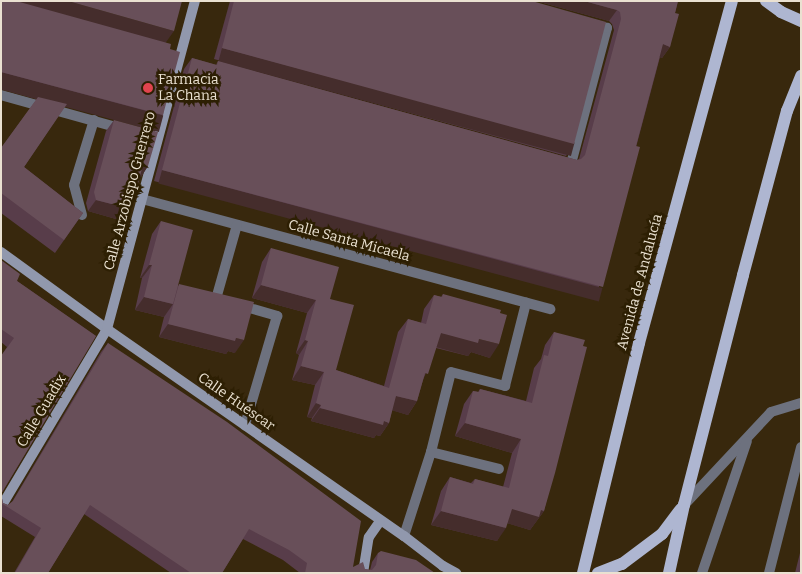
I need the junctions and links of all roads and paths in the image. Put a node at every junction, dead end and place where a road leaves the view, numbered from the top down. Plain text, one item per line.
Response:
1 (195, 1) edge
2 (732, 1) edge
3 (766, 1) edge
4 (580, 21) edge
5 (801, 21) edge
6 (801, 76) edge
7 (1, 95) edge
8 (94, 120) junction
9 (130, 130) edge
10 (148, 135) edge
11 (158, 138) junction
12 (552, 158) edge
13 (142, 199) junction
14 (82, 214) edge
15 (237, 225) junction
16 (1, 252) edge
17 (526, 303) junction
18 (550, 309) dead end
19 (107, 329) junction
20 (801, 403) edge
21 (246, 425) junction
22 (751, 432) junction
23 (801, 447) edge
24 (431, 452) junction
25 (500, 469) dead end
26 (684, 505) junction
27 (1, 506) edge
28 (380, 521) junction
29 (404, 536) junction
30 (363, 573) edge
31 (456, 573) edge
32 (583, 573) edge
33 (598, 573) edge
34 (670, 573) edge
35 (702, 573) edge
36 (770, 573) edge

1 - 11 main road, Calle Arzobispo Guerrero
2 - 32 main road, Avenida de Andalucía
3 - 5 main road
4 - 12 street
6 - 26 main road
7 - 8 street
8 - 9 street
8 - 14 street
10 - 11 street
11 - 13 main road, Calle Arzobispo Guerrero
13 - 15 street, Calle Santa Micaela
13 - 19 main road, Calle Arzobispo Guerrero
15 - 17 street, Calle Santa Micaela
15 - 21 street
16 - 19 main road, Calle Huéscar
17 - 18 street, Calle Santa Micaela
17 - 24 street
19 - 21 main road, Calle Huéscar
19 - 27 main road, Calle Guadix
20 - 22 street
21 - 28 main road, Calle Huéscar
22 - 26 street
22 - 35 street
23 - 36 street
24 - 25 street
24 - 29 street
26 - 33 main road
26 - 34 main road
28 - 29 main road, Calle Huéscar
28 - 30 main road
29 - 31 main road, Calle Huéscar

